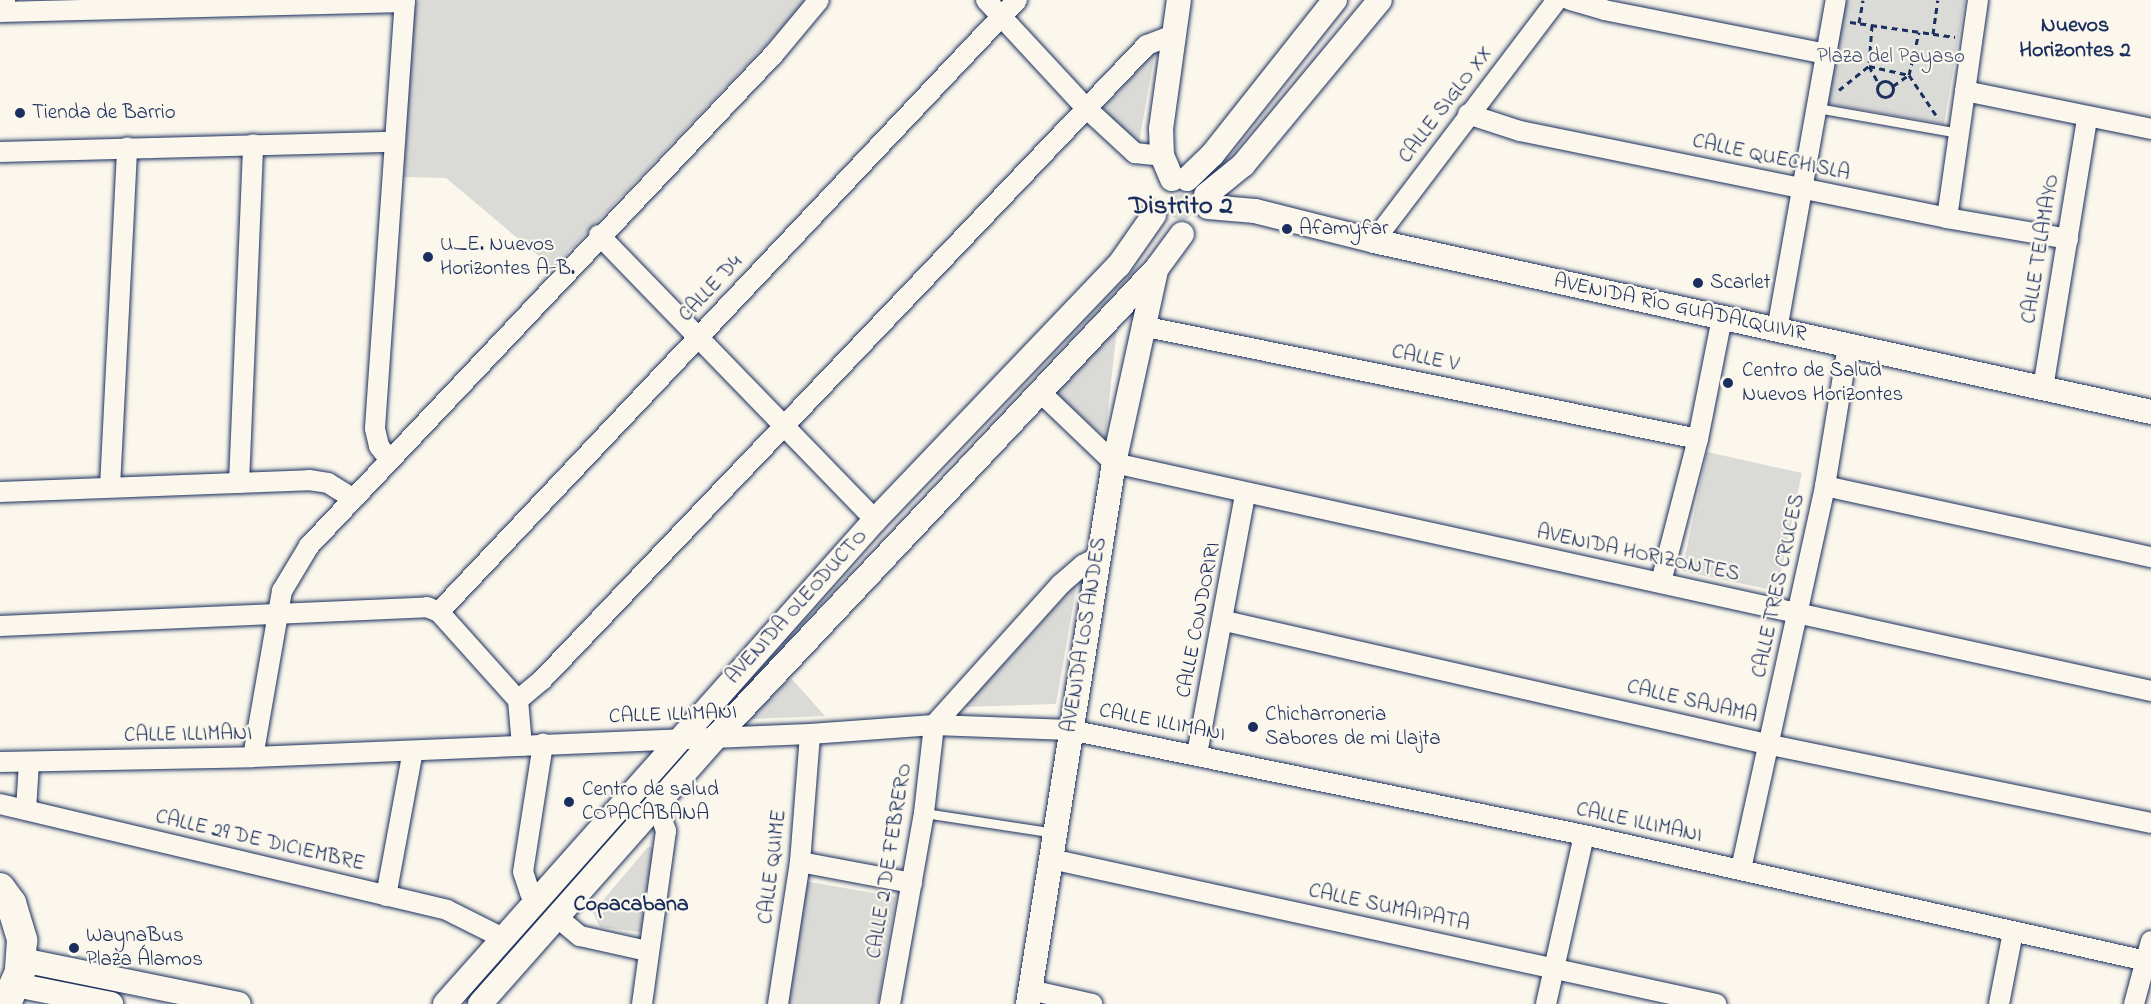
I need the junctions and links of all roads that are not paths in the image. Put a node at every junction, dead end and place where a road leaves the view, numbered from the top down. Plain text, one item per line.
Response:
1 (819, 0) edge
2 (986, 0) edge
3 (1017, 0) edge
4 (1179, 0) edge
5 (1335, 0) edge
6 (1380, 0) edge
7 (1557, 0) edge
8 (1570, 0) edge
9 (1836, 0) edge
10 (1978, 0) edge
11 (405, 1) edge
12 (267, 2) edge
13 (140, 5) edge
14 (0, 12) edge
15 (1002, 16) junction
16 (1175, 34) junction
17 (1826, 54) junction
18 (1965, 91) junction
19 (1086, 108) junction
20 (1817, 108) junction
21 (1468, 114) junction
22 (2087, 118) junction
23 (2151, 129) edge
24 (1959, 134) junction
25 (393, 142) junction
26 (253, 144) junction
27 (127, 147) junction
28 (0, 152) edge
29 (1162, 156) junction
30 (1180, 179) junction
31 (1802, 188) junction
32 (1207, 201) junction
33 (1154, 215) junction
34 (1947, 218) junction
35 (1182, 234) junction
36 (599, 235) junction
37 (2068, 239) junction
38 (1374, 241) junction
39 (1157, 268) junction
40 (1722, 318) junction
41 (1142, 326) junction
42 (1777, 330) junction
43 (698, 338) junction
44 (1848, 346) junction
45 (2043, 388) junction
46 (1039, 391) junction
47 (2151, 412) edge
48 (784, 426) junction
49 (1698, 439) junction
50 (389, 459) junction
51 (1114, 463) junction
52 (239, 483) junction
53 (1825, 486) junction
54 (110, 487) junction
55 (0, 492) edge
56 (1245, 495) junction
57 (352, 498) junction
58 (875, 520) junction
59 (2151, 557) edge
60 (1097, 558) junction
61 (1661, 582) junction
62 (439, 612) junction
63 (278, 613) junction
64 (1796, 614) junction
65 (1225, 621) junction
66 (0, 626) edge
67 (2151, 691) edge
68 (518, 700) junction
69 (934, 725) junction
70 (1070, 730) junction
71 (810, 734) junction
72 (715, 738) junction
73 (678, 739) junction
74 (543, 744) junction
75 (1771, 745) junction
76 (522, 746) junction
77 (413, 751) junction
78 (1197, 754) junction
79 (253, 758) junction
80 (0, 762) edge
81 (29, 762) junction
82 (0, 804) edge
83 (657, 805) junction
84 (26, 810) junction
85 (924, 813) junction
86 (2151, 823) edge
87 (1057, 834) junction
88 (1584, 835) junction
89 (1051, 859) junction
90 (800, 862) junction
91 (1741, 869) junction
92 (912, 883) junction
93 (0, 888) edge
94 (386, 896) junction
95 (537, 899) junction
96 (557, 917) junction
97 (2013, 932) junction
98 (503, 938) junction
99 (2151, 941) edge
100 (647, 951) junction
101 (2147, 962) edge
102 (1555, 969) junction
103 (15, 983) edge
104 (1029, 997) edge
105 (111, 1004) edge
106 (239, 1004) edge
107 (445, 1004) edge
108 (480, 1004) edge
109 (642, 1004) edge
110 (778, 1004) edge
111 (890, 1004) edge
112 (1092, 1004) edge
113 (1546, 1004) edge
114 (1716, 1004) edge
115 (1999, 1004) edge
116 (2134, 1004) edge

1 - 36 street
2 - 15 street
3 - 15 street, CALLE D4
4 - 16 street
5 - 30 street
6 - 32 street
7 - 21 street, CALLE SIGLO XX
8 - 17 street
9 - 17 street
10 - 18 street
11 - 12 street
11 - 25 street
12 - 13 street
13 - 14 street
15 - 19 street
15 - 43 street, CALLE D4
16 - 19 street
16 - 29 street
17 - 20 street
18 - 22 street
18 - 24 street
19 - 29 street
19 - 48 street
20 - 24 lane
20 - 31 street
21 - 31 street, CALLE QUECHISLA
21 - 38 street, CALLE SIGLO XX
22 - 23 street
22 - 37 street, CALLE TELAMAYO
24 - 34 street
25 - 26 street
25 - 50 street
26 - 27 street
26 - 52 street
27 - 28 street
27 - 54 street
29 - 30 street
30 - 32 street
30 - 33 street
31 - 34 street, CALLE QUECHISLA
31 - 42 street
32 - 35 street
32 - 38 street, AVENIDA RÍO GUADALQUIVIR
33 - 35 street
33 - 58 street, AVENIDA OLEODUCTO
34 - 37 street, CALLE QUECHISLA
35 - 39 street, AVENIDA OLEODUCTO
36 - 43 street
36 - 50 street
37 - 45 street, CALLE TELAMAYO
38 - 40 street, AVENIDA RÍO GUADALQUIVIR
39 - 41 street, AVENIDA LOS ANDES
39 - 46 street, AVENIDA OLEODUCTO
40 - 42 street, AVENIDA RÍO GUADALQUIVIR
40 - 49 street
41 - 49 street, CALLE V
41 - 51 street, AVENIDA LOS ANDES
42 - 44 street, AVENIDA RÍO GUADALQUIVIR
43 - 48 street
43 - 62 street, CALLE D4
44 - 45 street, AVENIDA RÍO GUADALQUIVIR
44 - 53 street, CALLE TRES CRUCES
45 - 47 street, AVENIDA RÍO GUADALQUIVIR
46 - 51 street
46 - 72 street, AVENIDA OLEODUCTO
48 - 58 street
48 - 68 street
49 - 61 street
50 - 57 street
51 - 56 street, AVENIDA HORIZONTES
51 - 60 street, AVENIDA LOS ANDES
52 - 54 street
52 - 57 street
53 - 59 street
53 - 64 street, CALLE TRES CRUCES
54 - 55 street
56 - 61 street, AVENIDA HORIZONTES
56 - 65 street, CALLE CONDORIRI
57 - 63 street
58 - 73 street, AVENIDA OLEODUCTO
60 - 69 street
60 - 70 street, AVENIDA LOS ANDES
61 - 64 street, AVENIDA HORIZONTES
62 - 63 street
62 - 68 street
63 - 66 street
63 - 79 street
64 - 67 street, AVENIDA HORIZONTES
64 - 75 street, CALLE TRES CRUCES
65 - 75 street, CALLE SAJAMA
65 - 78 street, CALLE CONDORIRI
68 - 76 street
69 - 70 street, CALLE ILLIMANI
69 - 71 street, CALLE ILLIMANI
69 - 85 street, CALLE 2 DE FEBRERO
70 - 78 street, CALLE ILLIMANI
70 - 87 street, AVENIDA LOS ANDES
71 - 72 street, CALLE ILLIMANI
71 - 90 street, CALLE QUIME
72 - 73 street, CALLE ILLIMANI
72 - 83 street, AVENIDA OLEODUCTO
73 - 74 street, CALLE ILLIMANI
73 - 95 street, AVENIDA OLEODUCTO
74 - 76 street, CALLE ILLIMANI
74 - 95 street
75 - 86 street, CALLE SAJAMA
75 - 91 street, CALLE TRES CRUCES
76 - 77 street, CALLE ILLIMANI
77 - 79 street, CALLE ILLIMANI
77 - 94 street
78 - 88 street, CALLE ILLIMANI
79 - 81 street, CALLE ILLIMANI
80 - 81 street, CALLE ILLIMANI
81 - 84 street
82 - 84 street, CALLE 29 DE DICIEMBRE
83 - 96 street, AVENIDA OLEODUCTO
83 - 100 street
84 - 94 street, CALLE 29 DE DICIEMBRE
85 - 87 lane
85 - 92 street, CALLE 2 DE FEBRERO
87 - 89 street, AVENIDA LOS ANDES
88 - 91 street, CALLE ILLIMANI
88 - 102 street
89 - 102 street, CALLE SUMAIPATA
89 - 104 street, AVENIDA LOS ANDES
90 - 92 street
90 - 110 street, CALLE QUIME
91 - 97 street, CALLE ILLIMANI
92 - 111 street, CALLE 2 DE FEBRERO
93 - 103 main road
94 - 98 street, CALLE 29 DE DICIEMBRE
95 - 98 street, AVENIDA OLEODUCTO
96 - 100 street
96 - 108 street, AVENIDA OLEODUCTO
97 - 101 street, CALLE ILLIMANI
97 - 115 street
98 - 107 street, AVENIDA OLEODUCTO
99 - 101 street
100 - 109 street
101 - 116 street
102 - 113 street
102 - 114 street, CALLE SUMAIPATA
103 - 105 street
103 - 106 street
104 - 112 street

